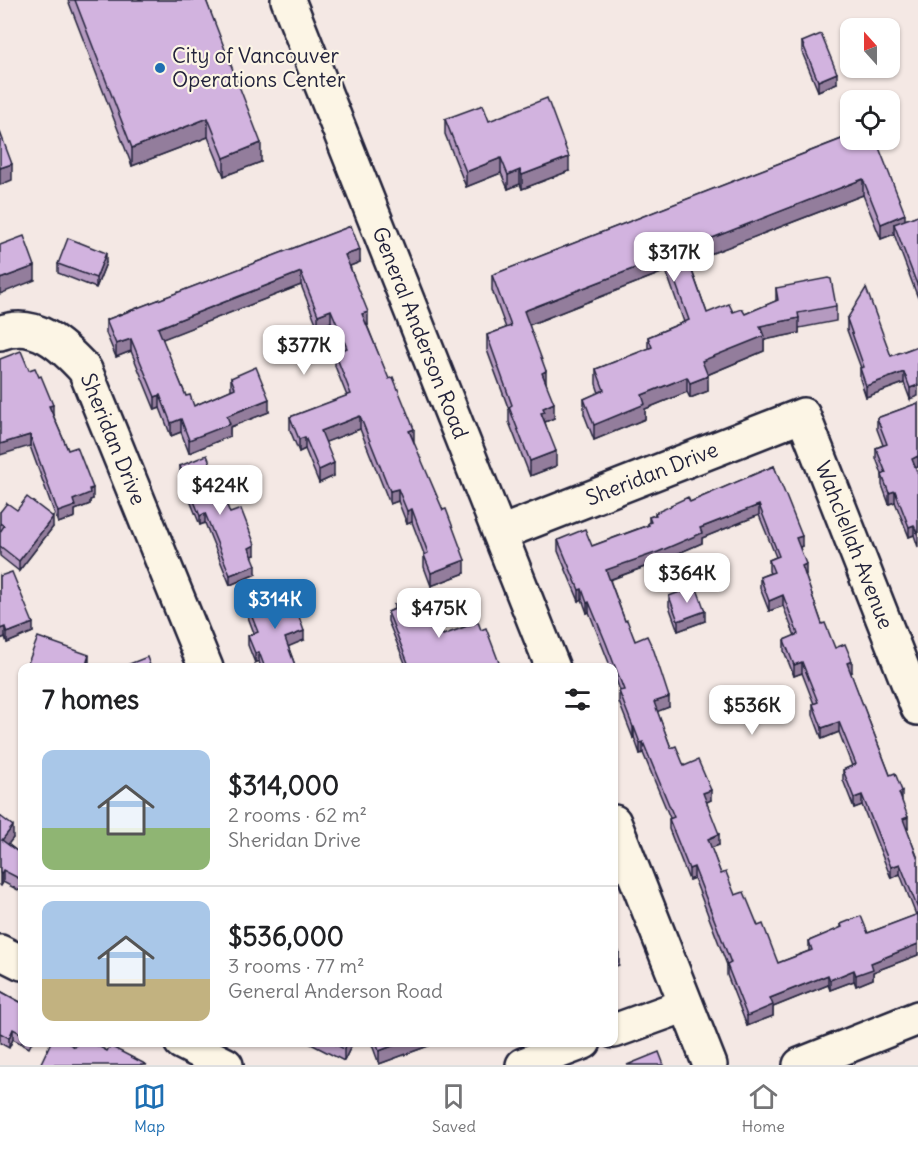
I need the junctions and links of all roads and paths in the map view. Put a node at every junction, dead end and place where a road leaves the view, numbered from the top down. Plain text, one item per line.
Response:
1 (288, 0) edge
2 (0, 333) edge
3 (803, 415) joint
4 (501, 533) junction
5 (204, 663) edge
6 (551, 663) edge
7 (918, 708) edge
8 (618, 832) edge
9 (0, 952) edge
10 (18, 961) edge
11 (686, 1005) junction
12 (918, 1018) edge
13 (618, 1030) edge
14 (191, 1047) edge
15 (571, 1047) edge
16 (226, 1065) edge
17 (523, 1065) edge
18 (710, 1065) edge
19 (800, 1065) edge

1 - 4 street, General Anderson Road
2 - 5 street, Sheridan Drive
3 - 4 street, Sheridan Drive
3 - 7 street, Wahclellah Avenue
4 - 6 street, General Anderson Road
8 - 11 street
9 - 10 street
11 - 13 street
11 - 18 street
12 - 19 street
14 - 16 street
15 - 17 street

